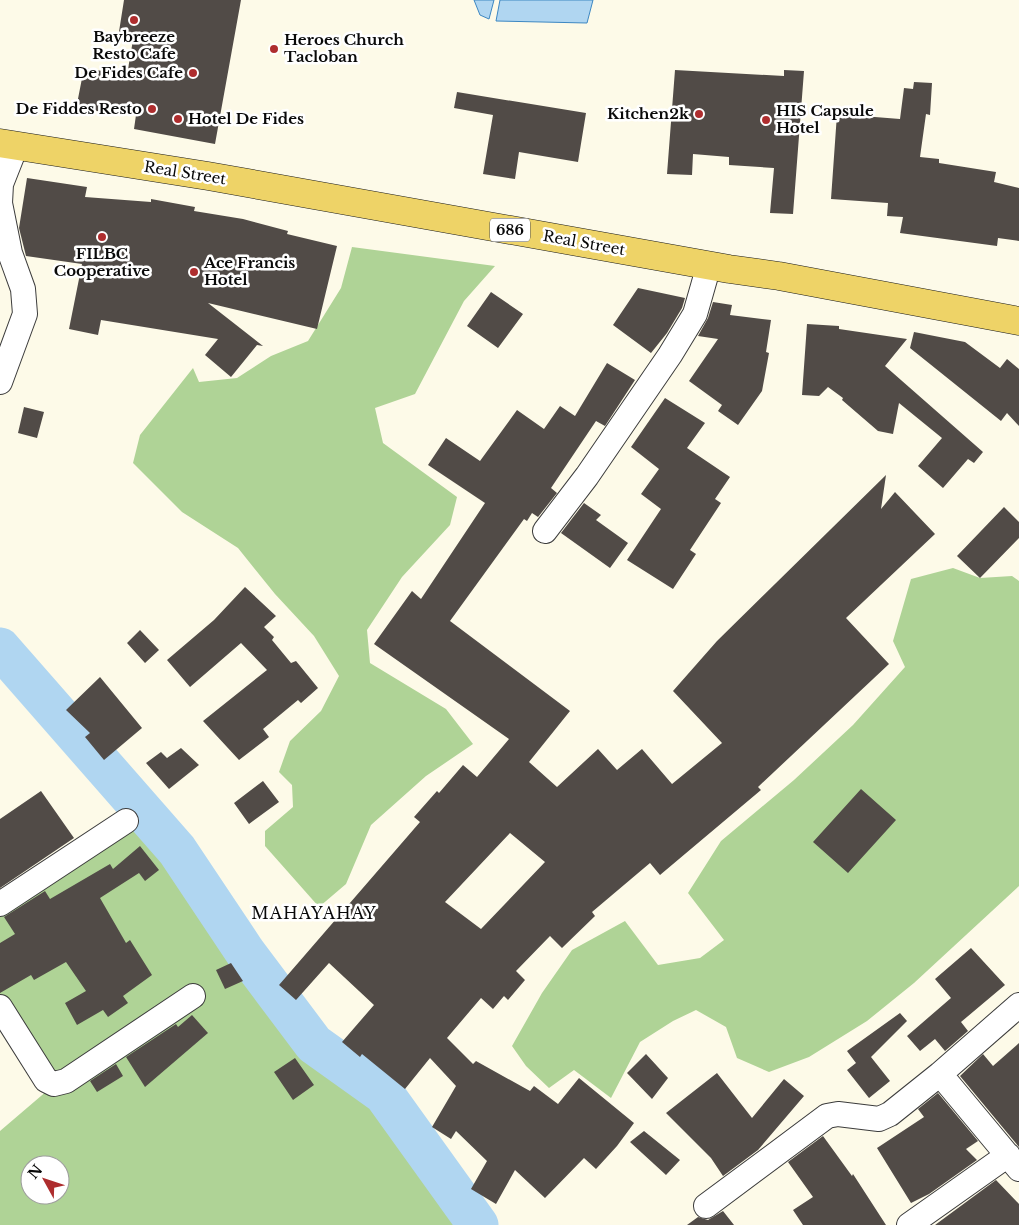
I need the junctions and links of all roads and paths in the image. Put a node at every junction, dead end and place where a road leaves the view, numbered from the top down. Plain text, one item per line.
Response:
1 (8, 145) edge
2 (709, 265) junction
3 (1019, 321) edge
4 (0, 382) edge
5 (545, 531) dead end
6 (126, 821) dead end
7 (0, 904) edge
8 (193, 996) dead end
9 (1019, 1005) edge
10 (0, 1007) edge
11 (940, 1074) junction
12 (1013, 1162) edge
13 (706, 1206) dead end
14 (909, 1225) edge

1 - 2 main road, Real Street / 686
1 - 4 street
2 - 3 main road, Real Street / 686
2 - 5 street
6 - 7 street
8 - 10 street
9 - 11 street
11 - 12 street
11 - 13 street
12 - 14 street

